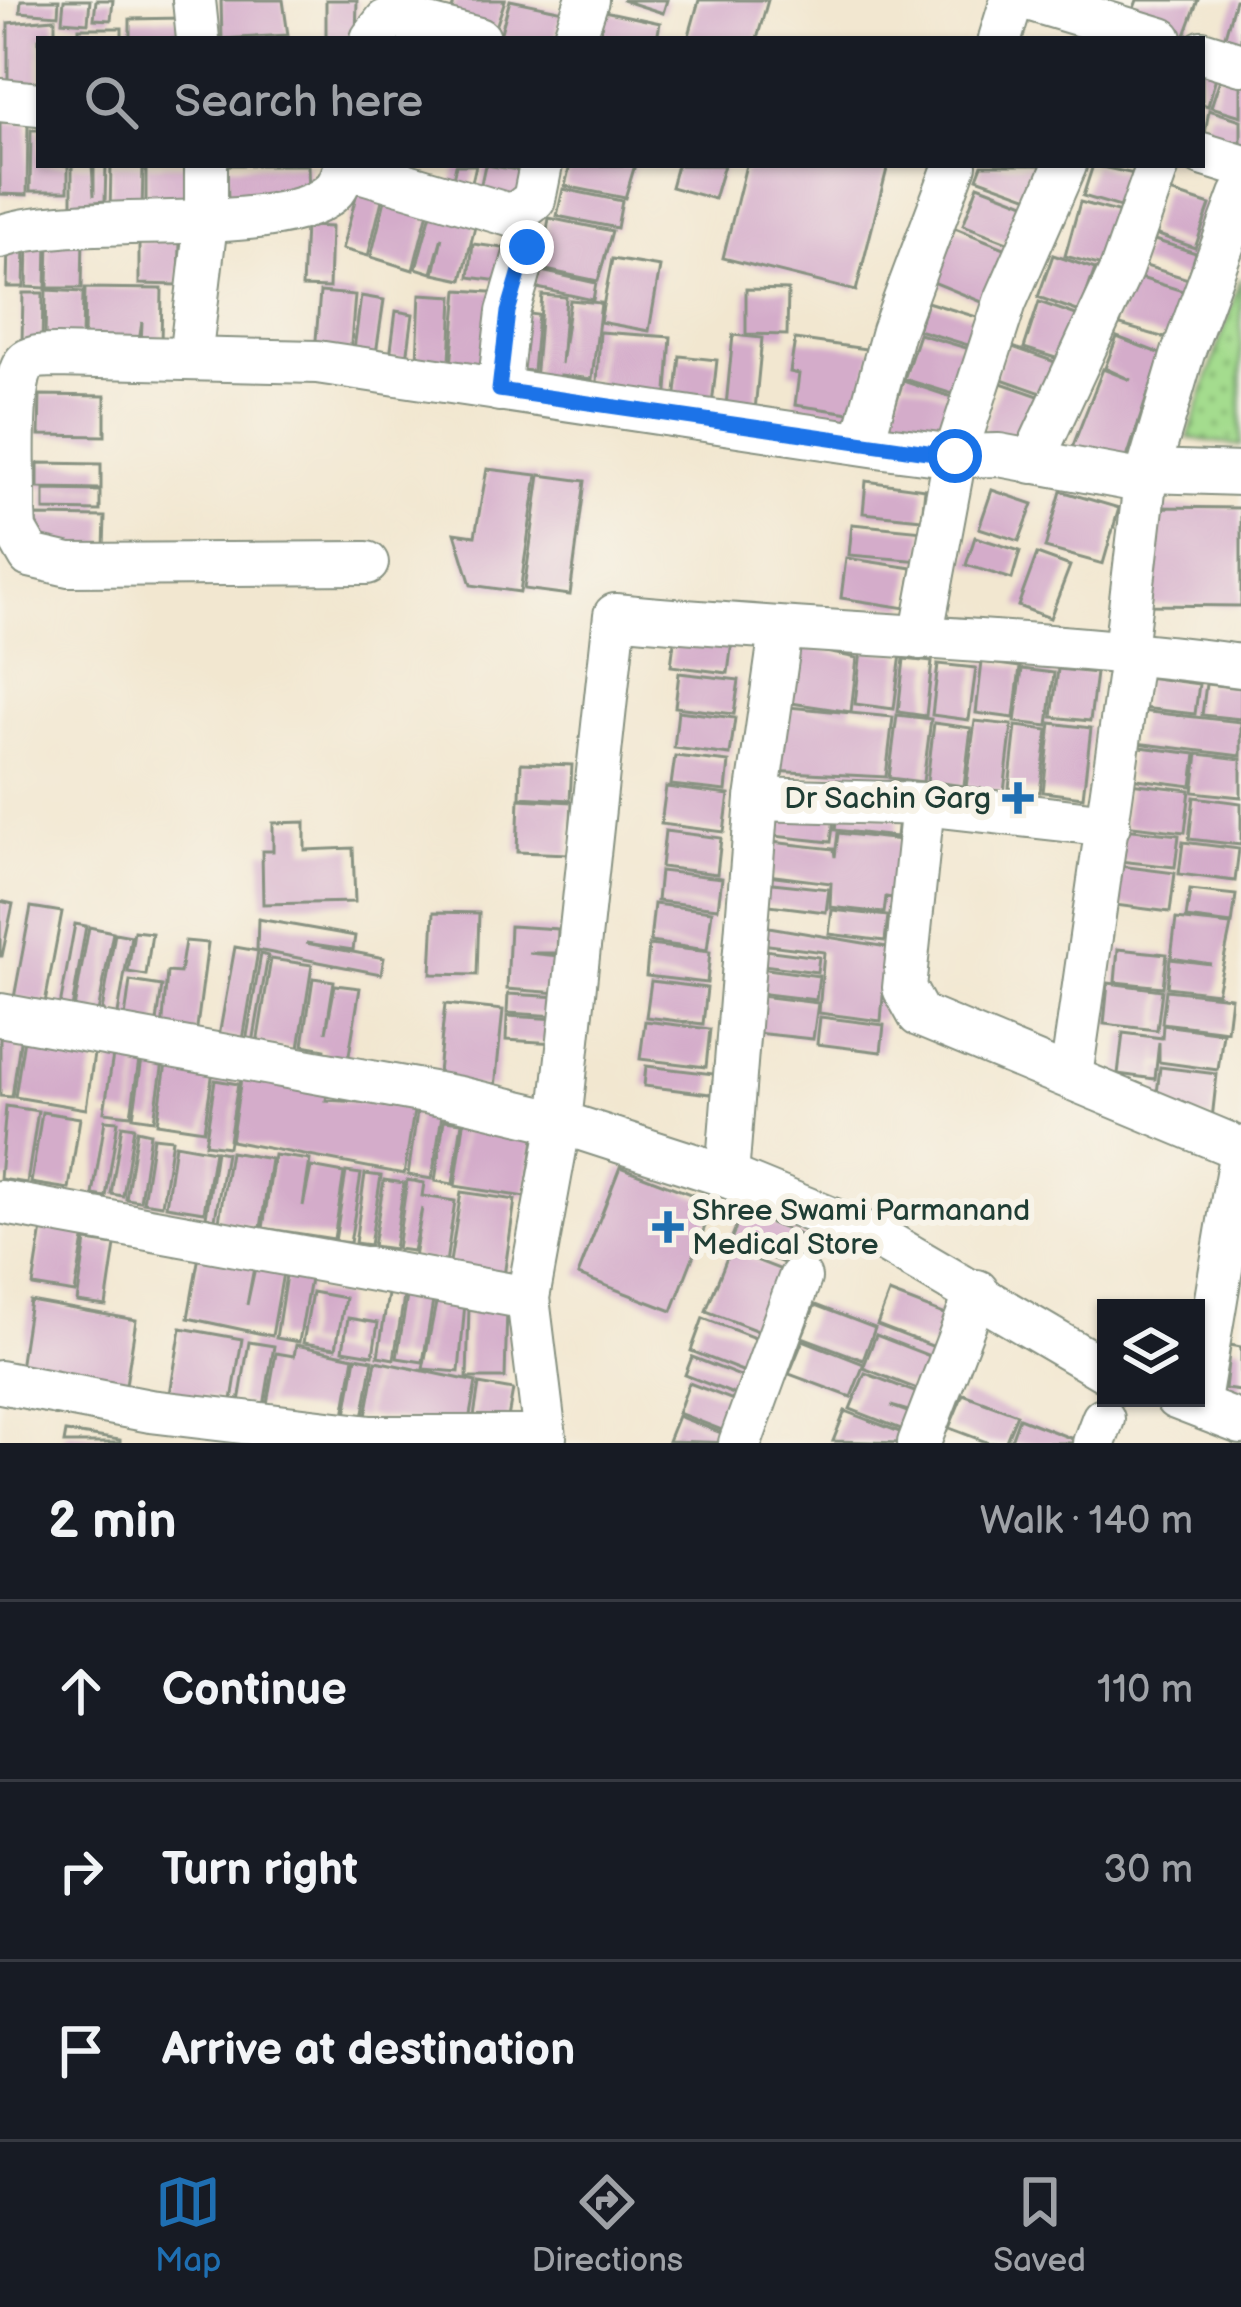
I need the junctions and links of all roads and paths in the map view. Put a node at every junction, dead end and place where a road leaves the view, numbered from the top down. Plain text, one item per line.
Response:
1 (194, 0) edge
2 (587, 0) edge
3 (1012, 0) edge
4 (1031, 0) edge
5 (197, 36) edge
6 (374, 36) edge
7 (469, 36) edge
8 (575, 36) edge
9 (1001, 36) edge
10 (1151, 36) edge
11 (1205, 53) edge
12 (1241, 64) edge
13 (0, 100) edge
14 (36, 104) edge
15 (1205, 155) edge
16 (1241, 166) edge
17 (206, 168) edge
18 (345, 168) edge
19 (353, 168) edge
20 (540, 168) edge
21 (954, 168) edge
22 (1064, 168) edge
23 (1157, 168) edge
24 (1241, 195) edge
25 (206, 222) junction
26 (0, 237) edge
27 (527, 247) dead end
28 (190, 358) junction
29 (499, 390) junction
30 (863, 442) junction
31 (955, 456) junction
32 (1032, 462) junction
33 (1241, 474) edge
34 (1147, 476) junction
35 (367, 563) dead end
36 (781, 631) junction
37 (921, 638) junction
38 (1125, 650) junction
39 (1241, 666) edge
40 (758, 799) junction
41 (923, 804) junction
42 (1109, 825) junction
43 (0, 1015) edge
44 (1071, 1076) junction
45 (560, 1122) junction
46 (1241, 1149) edge
47 (727, 1176) junction
48 (0, 1202) edge
49 (800, 1278) dead end
50 (977, 1291) junction
51 (528, 1298) junction
52 (1205, 1318) edge
53 (1097, 1364) edge
54 (0, 1382) edge
55 (1200, 1407) edge
56 (1241, 1423) edge
57 (371, 1440) edge
58 (546, 1440) edge
59 (740, 1443) edge
60 (919, 1443) edge

1 - 5 street
2 - 8 street
3 - 9 street
4 - 10 street
6 - 7 street
11 - 12 street
13 - 14 street
15 - 16 street
17 - 25 street
18 - 25 street
19 - 20 street
21 - 30 street
22 - 31 street
23 - 32 street
24 - 34 street
25 - 26 street
25 - 28 street
27 - 29 street
28 - 29 street
28 - 35 street
29 - 30 street
30 - 31 street
31 - 32 street
31 - 37 street
32 - 34 street
33 - 34 street
34 - 38 street
36 - 37 street
36 - 40 street
36 - 45 street
37 - 38 street
38 - 39 street
38 - 42 street
40 - 41 street
40 - 47 street
41 - 42 street
41 - 44 street
42 - 44 street
43 - 45 street
44 - 46 street
45 - 47 street
45 - 51 street
46 - 52 street
47 - 50 street
48 - 51 street
49 - 59 street
50 - 53 street
50 - 60 street
51 - 58 street
54 - 57 street
55 - 56 street
57 - 58 street

